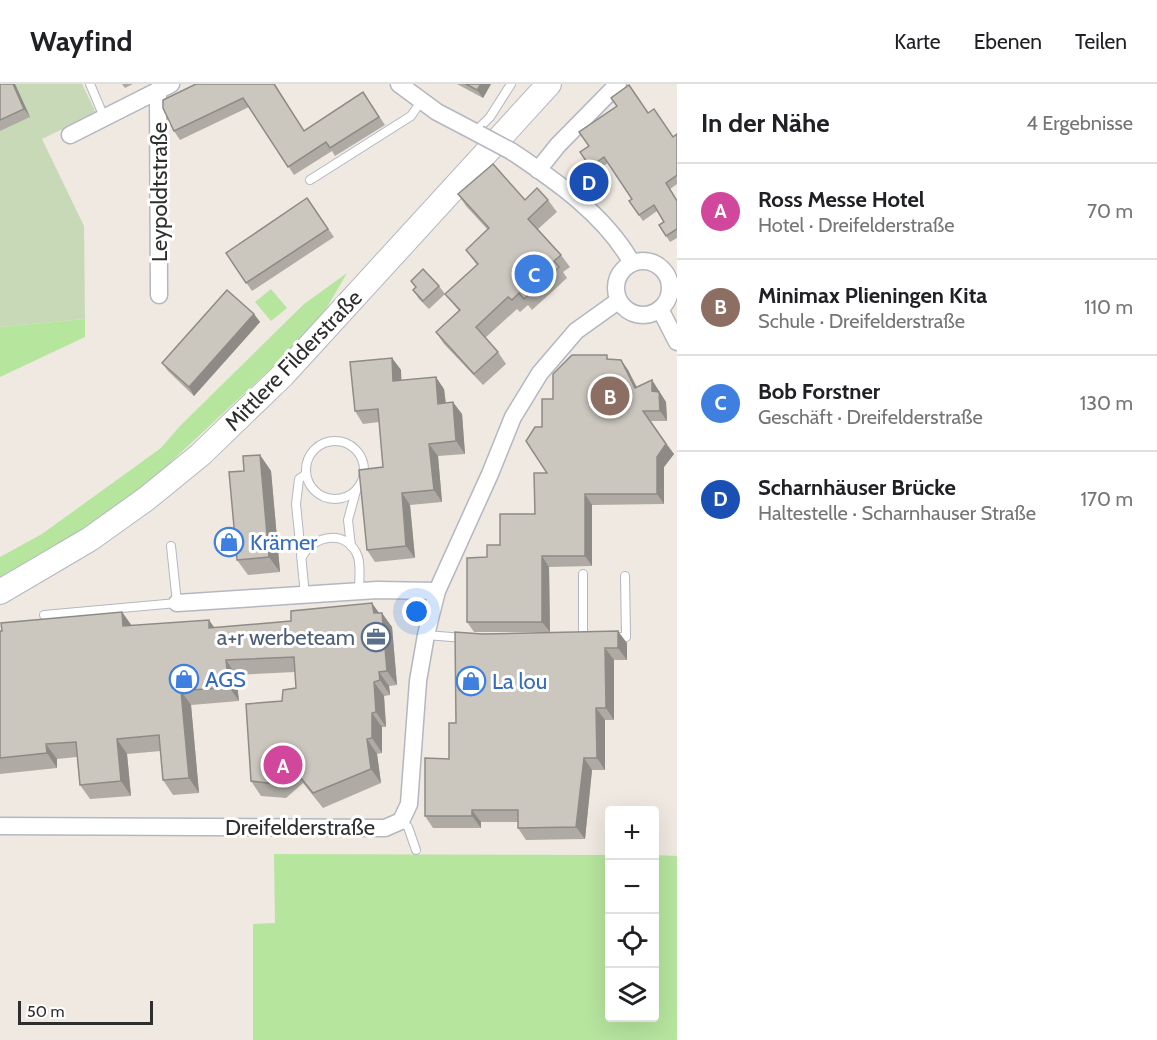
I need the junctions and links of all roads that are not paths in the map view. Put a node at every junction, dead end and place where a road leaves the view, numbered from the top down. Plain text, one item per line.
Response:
1 (90, 84) edge
2 (399, 84) edge
3 (511, 84) edge
4 (549, 84) edge
5 (618, 84) edge
6 (164, 87) edge
7 (422, 100) junction
8 (105, 117) junction
9 (477, 133) junction
10 (70, 135) dead end
11 (538, 170) junction
12 (310, 180) dead end
13 (632, 262) junction
14 (672, 274) edge
15 (159, 294) dead end
16 (618, 301) junction
17 (660, 309) junction
18 (677, 342) edge
19 (306, 474) junction
20 (356, 489) junction
21 (171, 546) dead end
22 (351, 546) junction
23 (302, 559) junction
24 (583, 574) dead end
25 (625, 576) dead end
26 (359, 591) junction
27 (437, 591) junction
28 (0, 592) edge
29 (305, 595) junction
30 (177, 603) junction
31 (44, 615) dead end
32 (426, 635) junction
33 (604, 637) edge
34 (468, 638) edge
35 (572, 638) edge
36 (582, 638) junction
37 (593, 638) edge
38 (401, 821) junction
39 (0, 826) edge
40 (416, 850) dead end

1 - 8 lane
2 - 7 street
3 - 9 lane
4 - 28 main road, Mittlere Filderstraße
5 - 11 street
6 - 8 street, Leypoldtstraße
6 - 15 street, Leypoldtstraße
7 - 9 street
7 - 12 lane
8 - 10 street, Leypoldtstraße
9 - 11 street, bridge
11 - 13 street
13 - 14 street
13 - 16 street
14 - 17 street
16 - 17 street
16 - 27 street, Dreifelderstraße
17 - 18 street
19 - 20 lane
19 - 20 lane
19 - 23 lane
20 - 22 lane
21 - 30 lane
22 - 23 lane
22 - 26 lane
23 - 29 lane
24 - 36 lane
25 - 33 lane
26 - 27 street
26 - 29 street
27 - 32 street, Dreifelderstraße
29 - 30 street
30 - 31 lane
32 - 34 lane
32 - 38 street, Dreifelderstraße
35 - 36 lane
36 - 37 lane
38 - 39 street, Dreifelderstraße
38 - 40 lane

